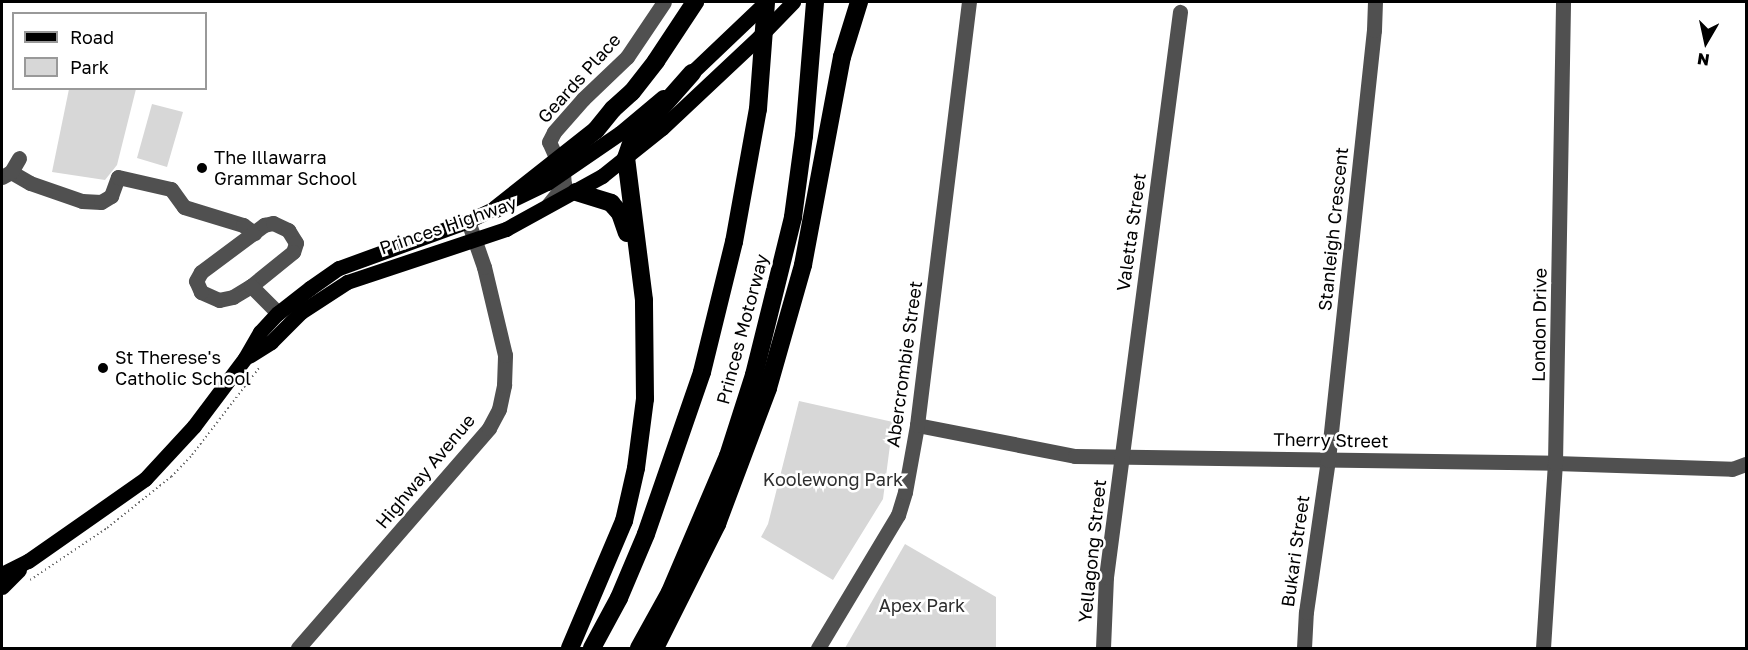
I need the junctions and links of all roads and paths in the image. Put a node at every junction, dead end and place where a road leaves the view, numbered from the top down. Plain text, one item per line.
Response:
1 (664, 2) edge
2 (695, 2) edge
3 (766, 2) edge
4 (793, 2) edge
5 (815, 2) edge
6 (859, 2) edge
7 (969, 2) edge
8 (1375, 2) edge
9 (1563, 2) edge
10 (1180, 12) dead end
11 (692, 73) junction
12 (19, 158) dead end
13 (626, 158) junction
14 (560, 167) junction
15 (6, 174) edge
16 (576, 192) junction
17 (496, 209) joint
18 (541, 212) junction
19 (468, 221) junction
20 (254, 233) junction
21 (475, 240) junction
22 (251, 286) junction
23 (278, 313) junction
24 (645, 351) junction
25 (245, 358) junction
26 (263, 363) dead end
27 (917, 425) junction
28 (1121, 457) junction
29 (1328, 460) junction
30 (1555, 463) junction
31 (1746, 464) edge
32 (28, 561) junction
33 (2, 574) edge
34 (28, 582) dead end
35 (2, 587) edge
36 (298, 648) edge
37 (570, 648) edge
38 (592, 648) edge
39 (639, 648) edge
40 (655, 648) edge
41 (818, 648) edge
42 (1103, 648) edge
43 (1304, 648) edge
44 (1543, 648) edge

1 - 14 street, Geards Place
2 - 14 highway
3 - 11 main road
3 - 38 highway, Princes Motorway
4 - 13 main road, Princes Highway
5 - 39 highway, Princes Motorway
6 - 40 highway
7 - 27 street, Abercrombie Street
8 - 29 street, Stanleigh Crescent
9 - 30 street, London Drive
10 - 28 street, Valetta Street
11 - 13 highway
11 - 14 main road
12 - 15 street
13 - 16 main road, Princes Highway
13 - 24 highway
14 - 17 highway
14 - 18 street, Geards Place
15 - 20 street
16 - 18 main road, Princes Highway
16 - 24 highway
17 - 19 main road, Princes Highway
18 - 21 main road, Princes Highway
19 - 21 street, Highway Avenue
19 - 23 main road, Princes Highway
20 - 22 street
20 - 22 street
21 - 25 main road, Princes Highway
21 - 36 street, Highway Avenue
22 - 23 street
23 - 25 main road, Princes Highway
24 - 37 highway
25 - 32 main road, Princes Highway
26 - 34 path
27 - 28 street, Therry Street
27 - 41 street, Abercrombie Street
28 - 29 street, Therry Street
28 - 42 street, Yellagong Street
29 - 30 street, Therry Street
29 - 43 street, Bukari Street
30 - 31 street, Therry Street
30 - 44 street, London Drive
32 - 33 main road, Princes Highway
32 - 35 main road, Princes Highway

